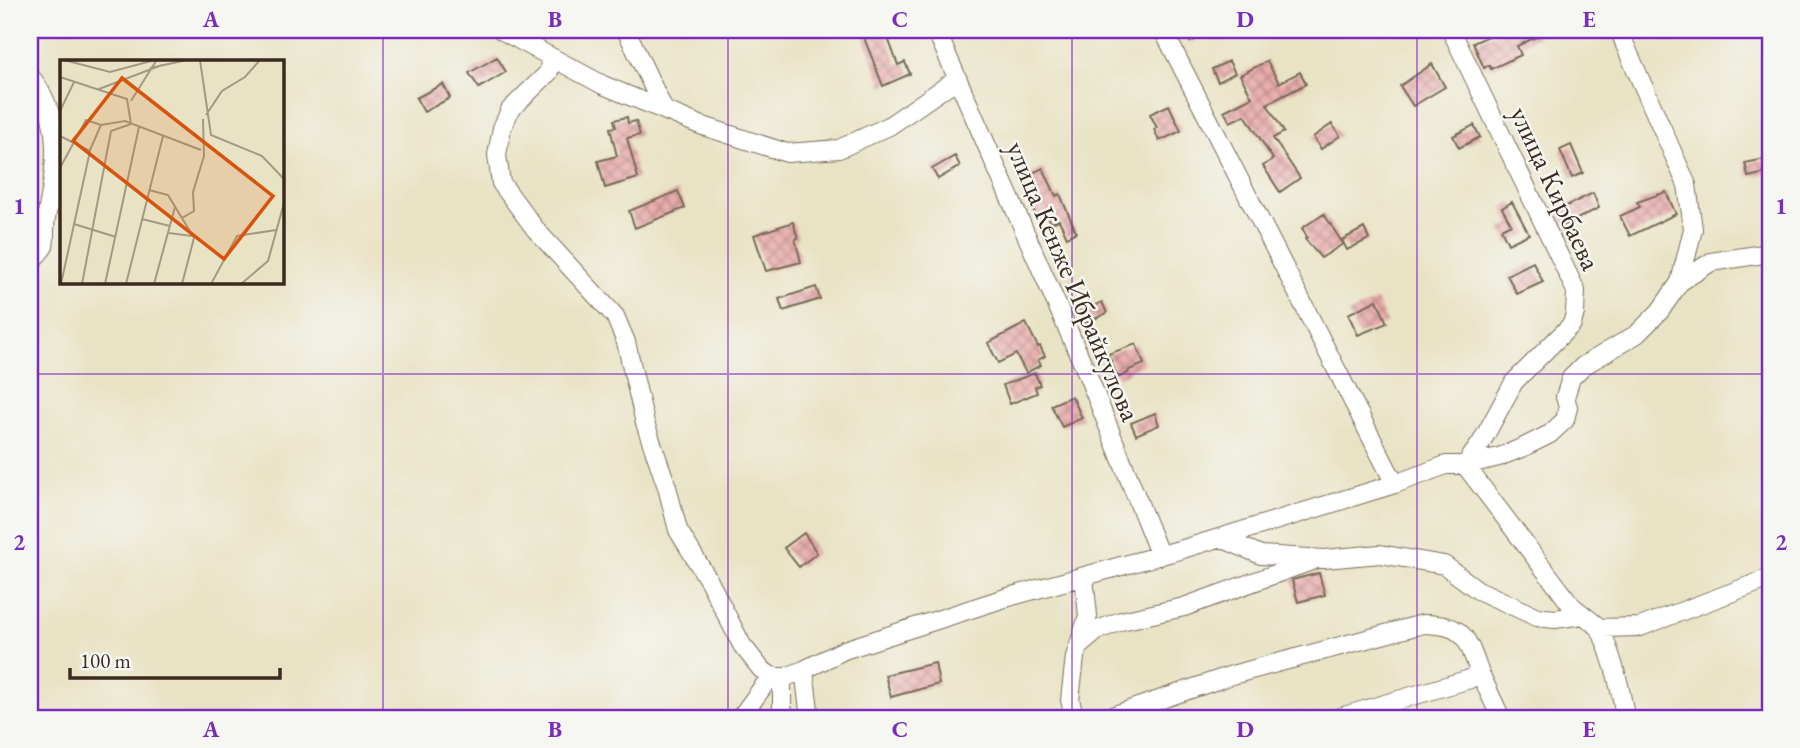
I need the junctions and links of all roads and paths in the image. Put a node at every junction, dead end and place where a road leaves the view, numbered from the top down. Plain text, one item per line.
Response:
1 (501, 30) edge
2 (626, 30) edge
3 (936, 30) edge
4 (1163, 30) edge
5 (1451, 30) edge
6 (1620, 30) edge
7 (550, 57) junction
8 (30, 76) edge
9 (957, 79) junction
10 (664, 110) junction
11 (1770, 253) edge
12 (30, 263) edge
13 (1680, 282) junction
14 (1465, 465) junction
15 (1395, 484) junction
16 (1221, 538) junction
17 (1160, 556) junction
18 (1318, 558) junction
19 (1084, 577) junction
20 (1770, 578) edge
21 (1583, 615) junction
22 (1600, 628) junction
23 (1079, 646) junction
24 (804, 670) junction
25 (1479, 671) junction
26 (776, 676) junction
27 (1126, 715) edge
28 (740, 718) edge
29 (785, 718) edge
30 (810, 718) edge
31 (1075, 718) edge
32 (1105, 718) edge
33 (1337, 718) edge
34 (1501, 718) edge
35 (1625, 718) edge

1 - 7 street
2 - 10 street
3 - 9 street, улица Кенже Ибрайкулова
4 - 15 street
5 - 14 street, улица Кирбаева
6 - 13 street
7 - 10 street
7 - 26 street
8 - 12 street
9 - 10 street
9 - 17 street, улица Кенже Ибрайкулова
11 - 13 street
13 - 14 street
14 - 15 street
14 - 21 street
15 - 16 street
16 - 17 street
16 - 18 street
17 - 19 street
18 - 21 street
18 - 23 street
19 - 23 street
19 - 24 street
20 - 22 street
21 - 22 street
22 - 35 street
23 - 31 street
24 - 26 street
24 - 30 street
25 - 27 street
25 - 33 street
25 - 34 street
26 - 28 street
26 - 29 street
27 - 32 street

